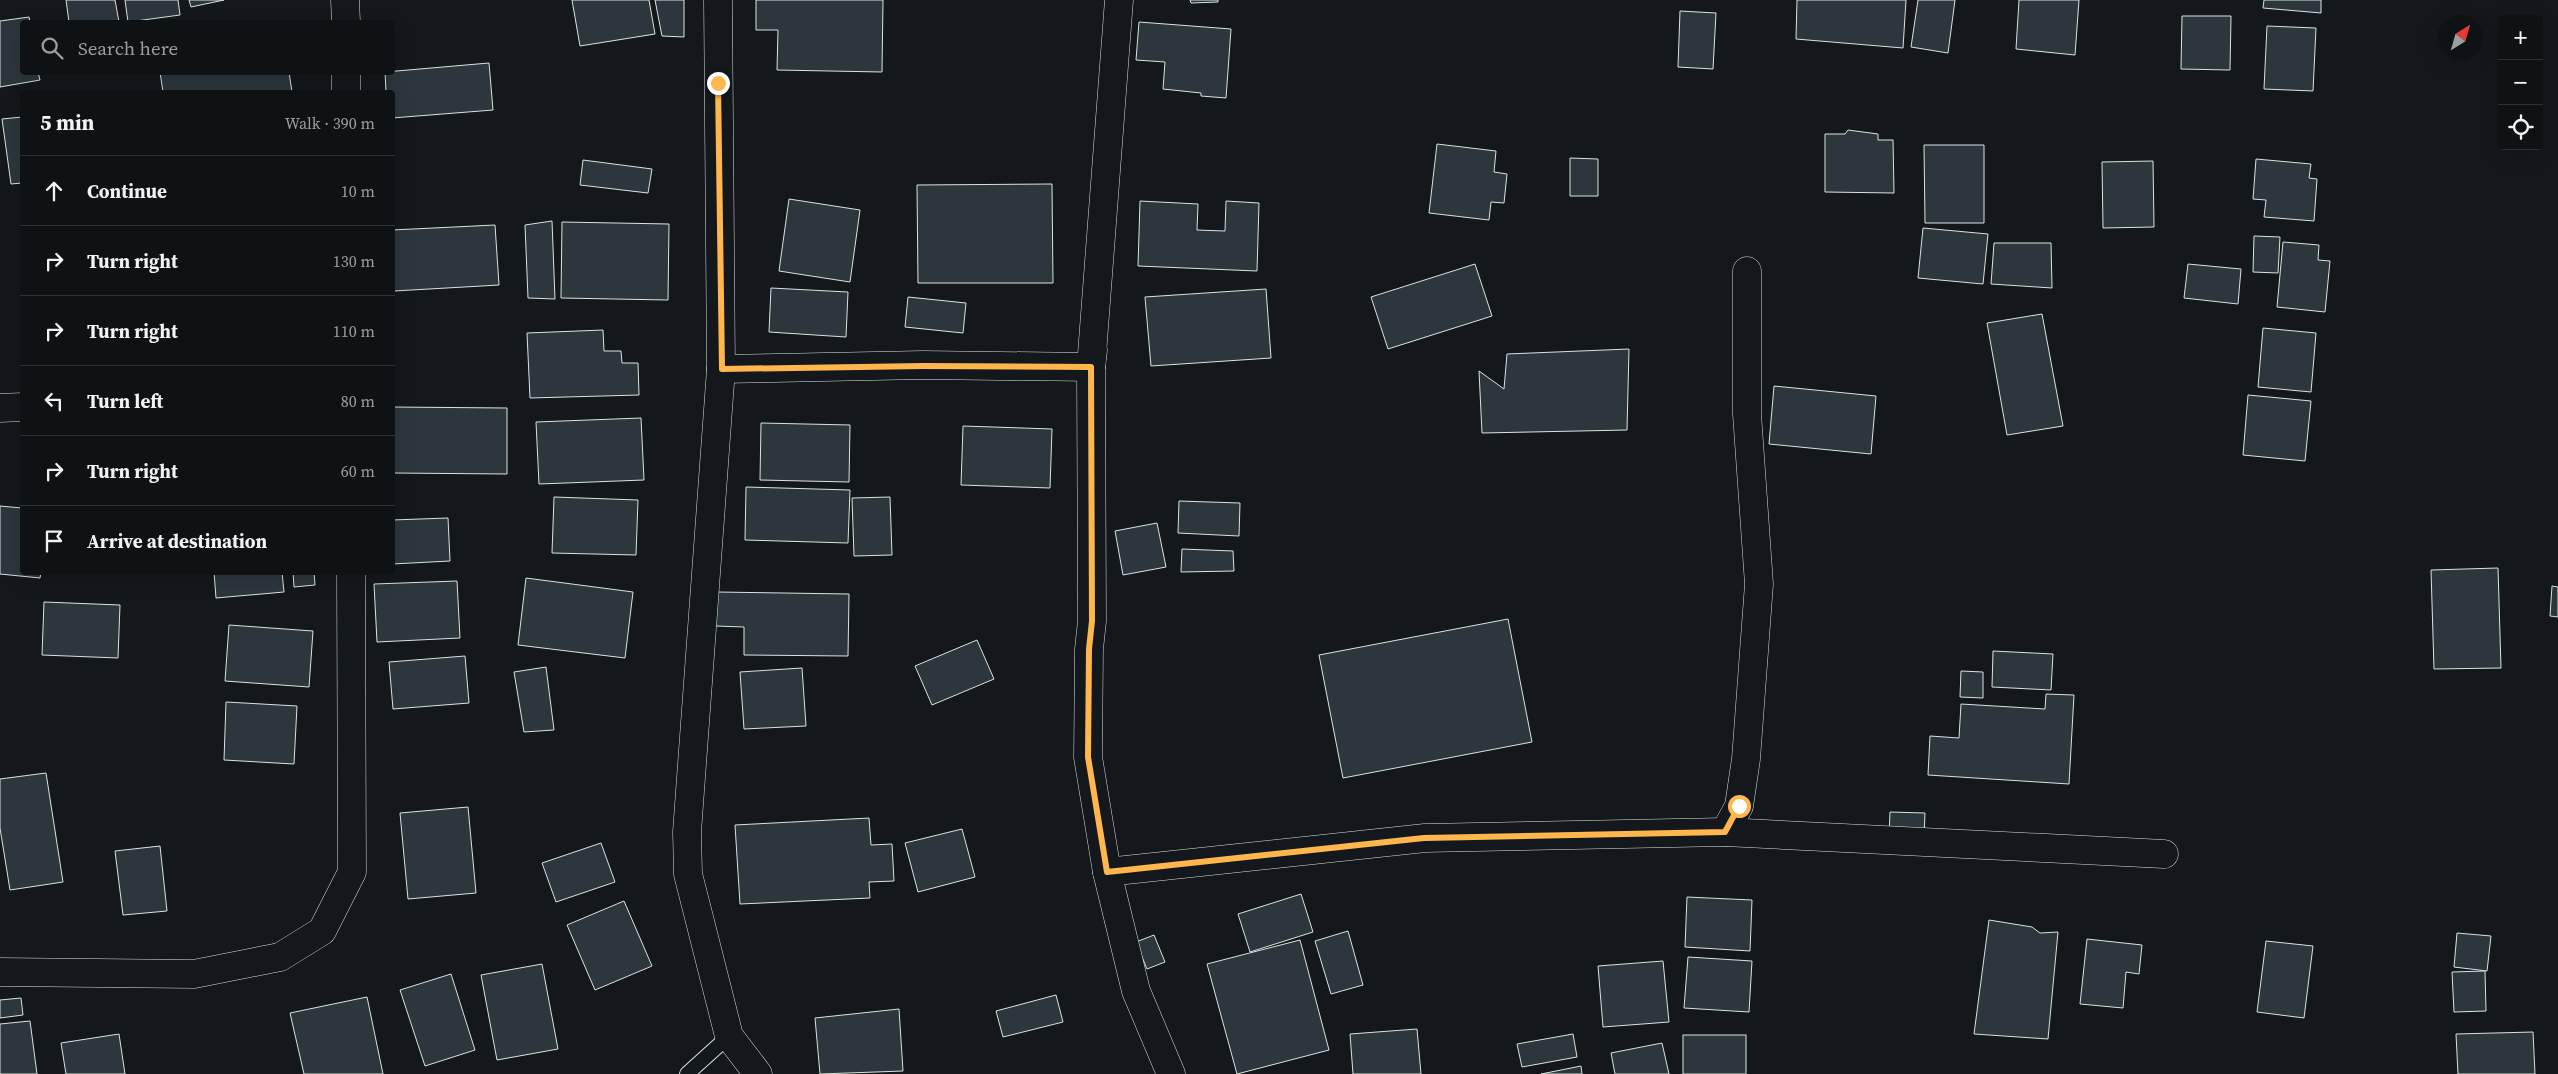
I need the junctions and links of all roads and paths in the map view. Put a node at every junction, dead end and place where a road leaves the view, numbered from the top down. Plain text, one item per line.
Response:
1 (345, 0) edge
2 (718, 0) edge
3 (1118, 6) edge
4 (346, 20) edge
5 (346, 75) edge
6 (346, 90) edge
7 (1747, 271) dead end
8 (1091, 367) junction
9 (722, 369) junction
10 (20, 407) edge
11 (0, 408) edge
12 (350, 575) edge
13 (1725, 832) junction
14 (2164, 854) dead end
15 (1107, 872) junction
16 (0, 972) edge
17 (729, 1036) junction
18 (687, 1074) edge
19 (758, 1074) edge
20 (1171, 1074) edge

1 - 4 street
2 - 9 street
3 - 8 street
5 - 6 street
7 - 13 street
8 - 9 street
8 - 15 street
9 - 17 street
10 - 11 street
12 - 16 street
13 - 14 street
13 - 15 street
15 - 20 street
17 - 18 lane
17 - 19 street

